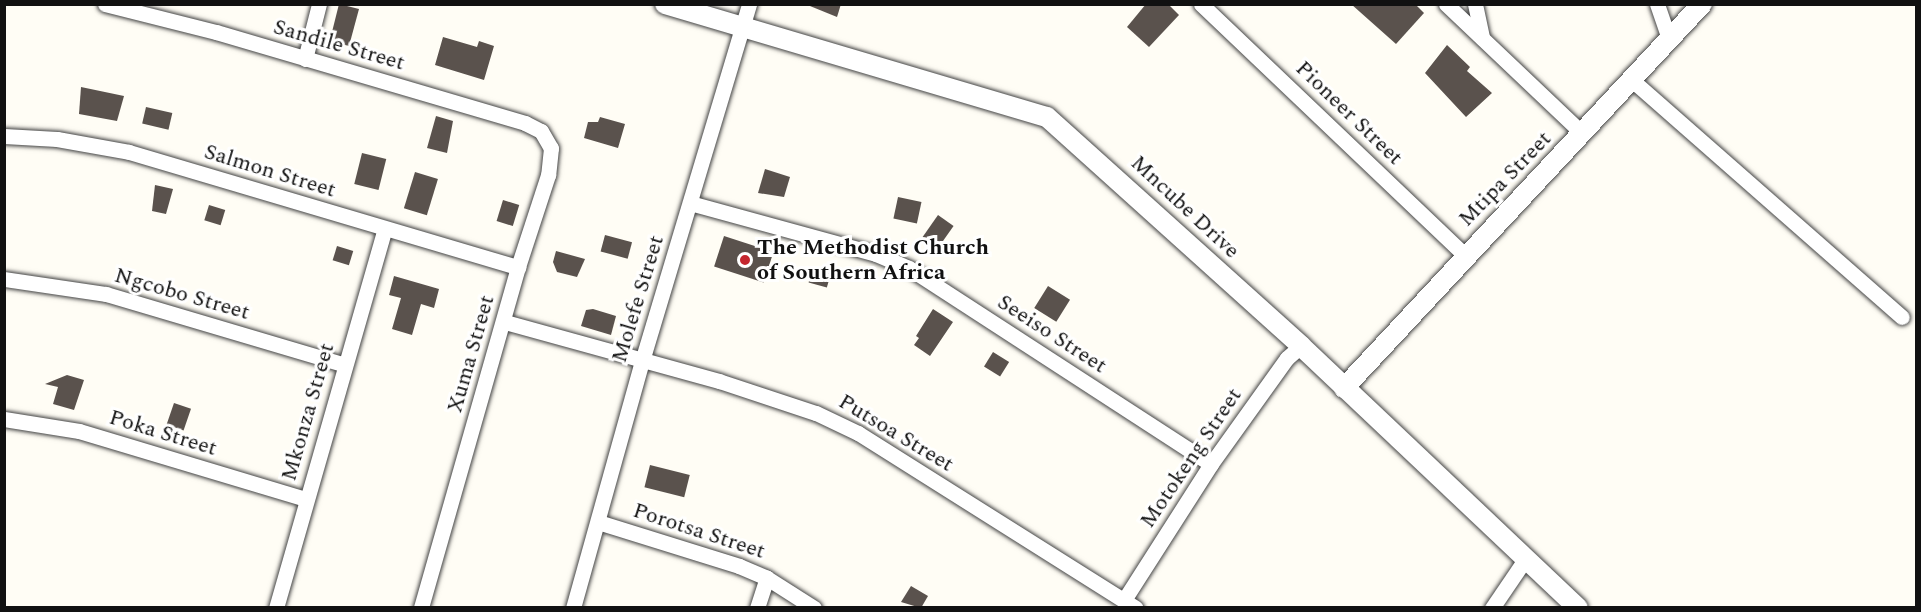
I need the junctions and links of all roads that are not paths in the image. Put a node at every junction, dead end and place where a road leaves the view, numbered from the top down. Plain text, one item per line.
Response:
1 (105, 4) edge
2 (319, 4) edge
3 (665, 4) edge
4 (749, 4) edge
5 (1201, 4) edge
6 (1446, 4) edge
7 (1475, 4) edge
8 (1657, 4) edge
9 (1702, 4) edge
10 (742, 27) junction
11 (1482, 38) junction
12 (1669, 38) junction
13 (305, 59) junction
14 (1632, 80) junction
15 (525, 123) joint
16 (1582, 133) junction
17 (4, 136) edge
18 (690, 203) junction
19 (385, 229) junction
20 (1465, 255) junction
21 (518, 267) junction
22 (4, 279) edge
23 (1902, 317) dead end
24 (505, 322) junction
25 (1300, 346) junction
26 (642, 361) junction
27 (345, 365) junction
28 (1344, 388) junction
29 (4, 420) edge
30 (1211, 464) junction
31 (306, 499) junction
32 (598, 522) junction
33 (1526, 558) junction
34 (767, 578) junction
35 (1130, 604) edge
36 (276, 608) edge
37 (421, 608) edge
38 (573, 608) edge
39 (757, 608) edge
40 (814, 608) edge
41 (1492, 608) edge
42 (1578, 608) edge

1 - 13 street, Sandile Street
2 - 13 street
3 - 10 street, Mncube Drive
4 - 10 street, Molefe Street
5 - 20 street, Pioneer Street
6 - 11 street
7 - 11 street
8 - 12 street
9 - 12 street, Mtipa Street
10 - 18 street, Molefe Street
10 - 25 street, Mncube Drive
11 - 16 street
12 - 14 street, Mtipa Street
13 - 15 street, Sandile Street
14 - 16 street, Mtipa Street
14 - 23 street
15 - 21 street, Xuma Street
16 - 20 street, Mtipa Street
17 - 19 street, Salmon Street
18 - 26 street, Molefe Street
18 - 30 street, Seeiso Street
19 - 21 street, Salmon Street
19 - 27 street, Mkonza Street
20 - 28 street, Mtipa Street
21 - 24 street, Xuma Street
22 - 27 street, Ngcobo Street
24 - 26 street, Putsoa Street
24 - 37 street, Xuma Street
25 - 28 street, Mncube Drive
25 - 30 street, Motokeng Street
26 - 32 street, Molefe Street
26 - 35 street, Putsoa Street
27 - 31 street, Mkonza Street
28 - 33 street, Mncube Drive
29 - 31 street, Poka Street
30 - 35 street, Motokeng Street
31 - 36 street, Mkonza Street
32 - 34 street, Porotsa Street
32 - 38 street, Molefe Street
33 - 41 street
33 - 42 street, Mncube Drive
34 - 39 street
34 - 40 street, Porotsa Street

